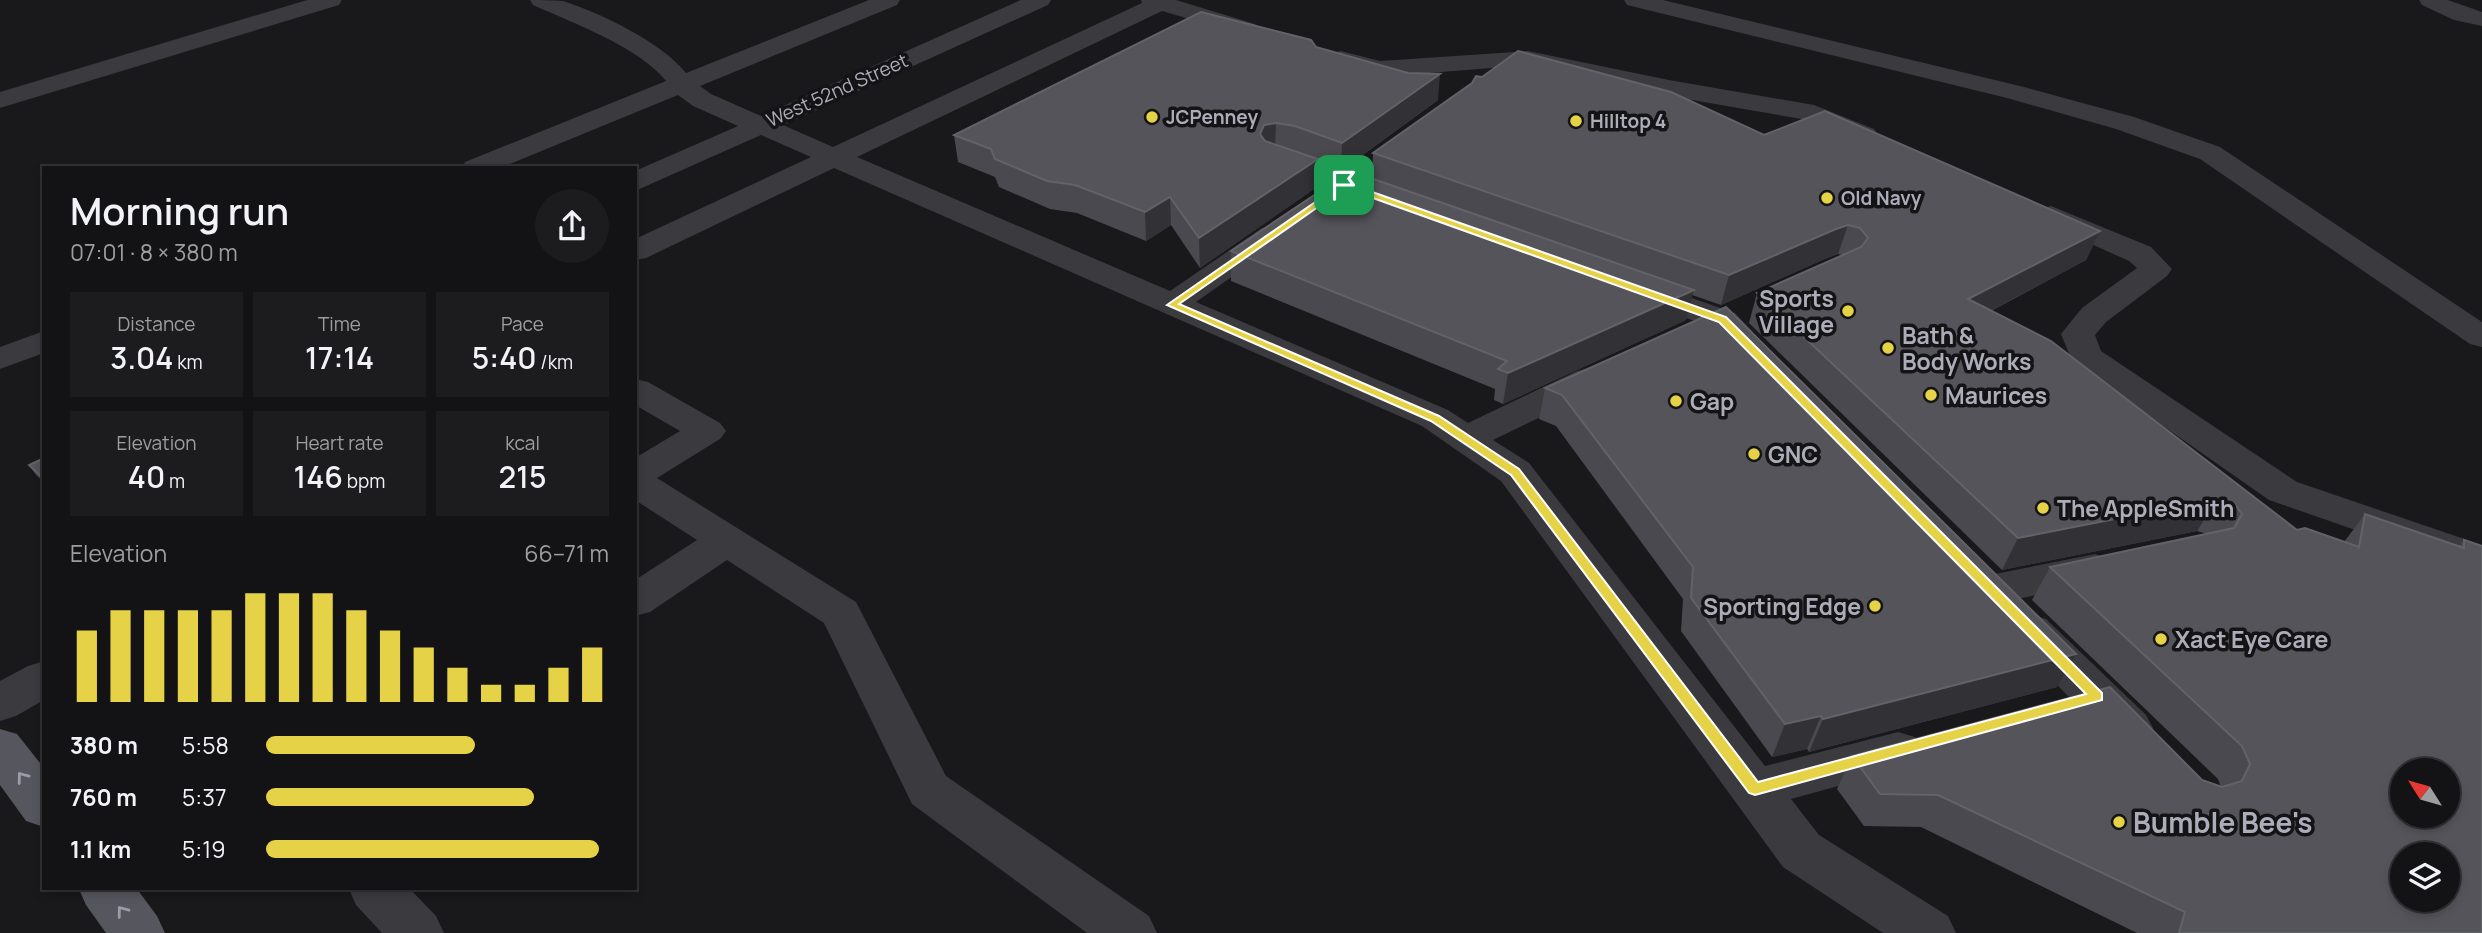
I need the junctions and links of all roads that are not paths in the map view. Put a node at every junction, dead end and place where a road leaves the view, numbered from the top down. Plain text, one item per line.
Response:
1 (331, 0) edge
2 (541, 0) edge
3 (889, 0) edge
4 (1040, 0) edge
5 (1635, 0) edge
6 (2430, 0) edge
7 (1156, 1) edge
8 (2482, 19) edge
9 (1276, 38) edge
10 (1315, 50) edge
11 (682, 85) junction
12 (0, 100) edge
13 (759, 125) junction
14 (1889, 145) edge
15 (831, 157) junction
16 (1276, 160) edge
17 (1375, 162) dead end
18 (480, 166) edge
19 (637, 181) edge
20 (1321, 201) junction
21 (2027, 205) edge
22 (1409, 208) edge
23 (637, 250) edge
24 (1605, 278) edge
25 (1758, 304) dead end
26 (1171, 305) junction
27 (1723, 320) junction
28 (1685, 337) edge
29 (2482, 337) edge
30 (42, 342) edge
31 (0, 359) edge
32 (1621, 365) edge
33 (1770, 368) edge
34 (637, 391) edge
35 (1466, 439) junction
36 (637, 474) edge
37 (637, 483) edge
38 (727, 540) junction
39 (2482, 560) edge
40 (2133, 561) edge
41 (637, 600) edge
42 (42, 679) edge
43 (2097, 696) junction
44 (0, 704) edge
45 (2045, 711) edge
46 (1940, 739) edge
47 (0, 748) edge
48 (2152, 751) edge
49 (1755, 789) junction
50 (42, 803) edge
51 (106, 890) edge
52 (376, 890) edge
53 (138, 933) edge
54 (417, 933) edge
55 (1130, 933) edge
56 (1929, 933) edge

1 - 12 street
2 - 11 street
3 - 11 street
4 - 13 street, West 52nd Street
5 - 29 street
6 - 8 street
7 - 9 street
7 - 15 street
10 - 14 street
11 - 13 street
11 - 18 street
13 - 15 street
13 - 19 street, West 52nd Street
15 - 23 street
15 - 26 street
16 - 20 street
17 - 20 street
20 - 22 street
20 - 26 street
21 - 39 street
24 - 27 street
25 - 27 street
26 - 35 street
27 - 28 street
27 - 33 street
30 - 31 street
32 - 35 street
34 - 36 street
35 - 49 street
37 - 38 street
38 - 41 street
38 - 55 street
40 - 43 street
42 - 44 street
43 - 45 street
43 - 48 street
46 - 49 street
50 -> 47 main road
49 - 56 street
53 -> 51 main road
52 - 54 street

